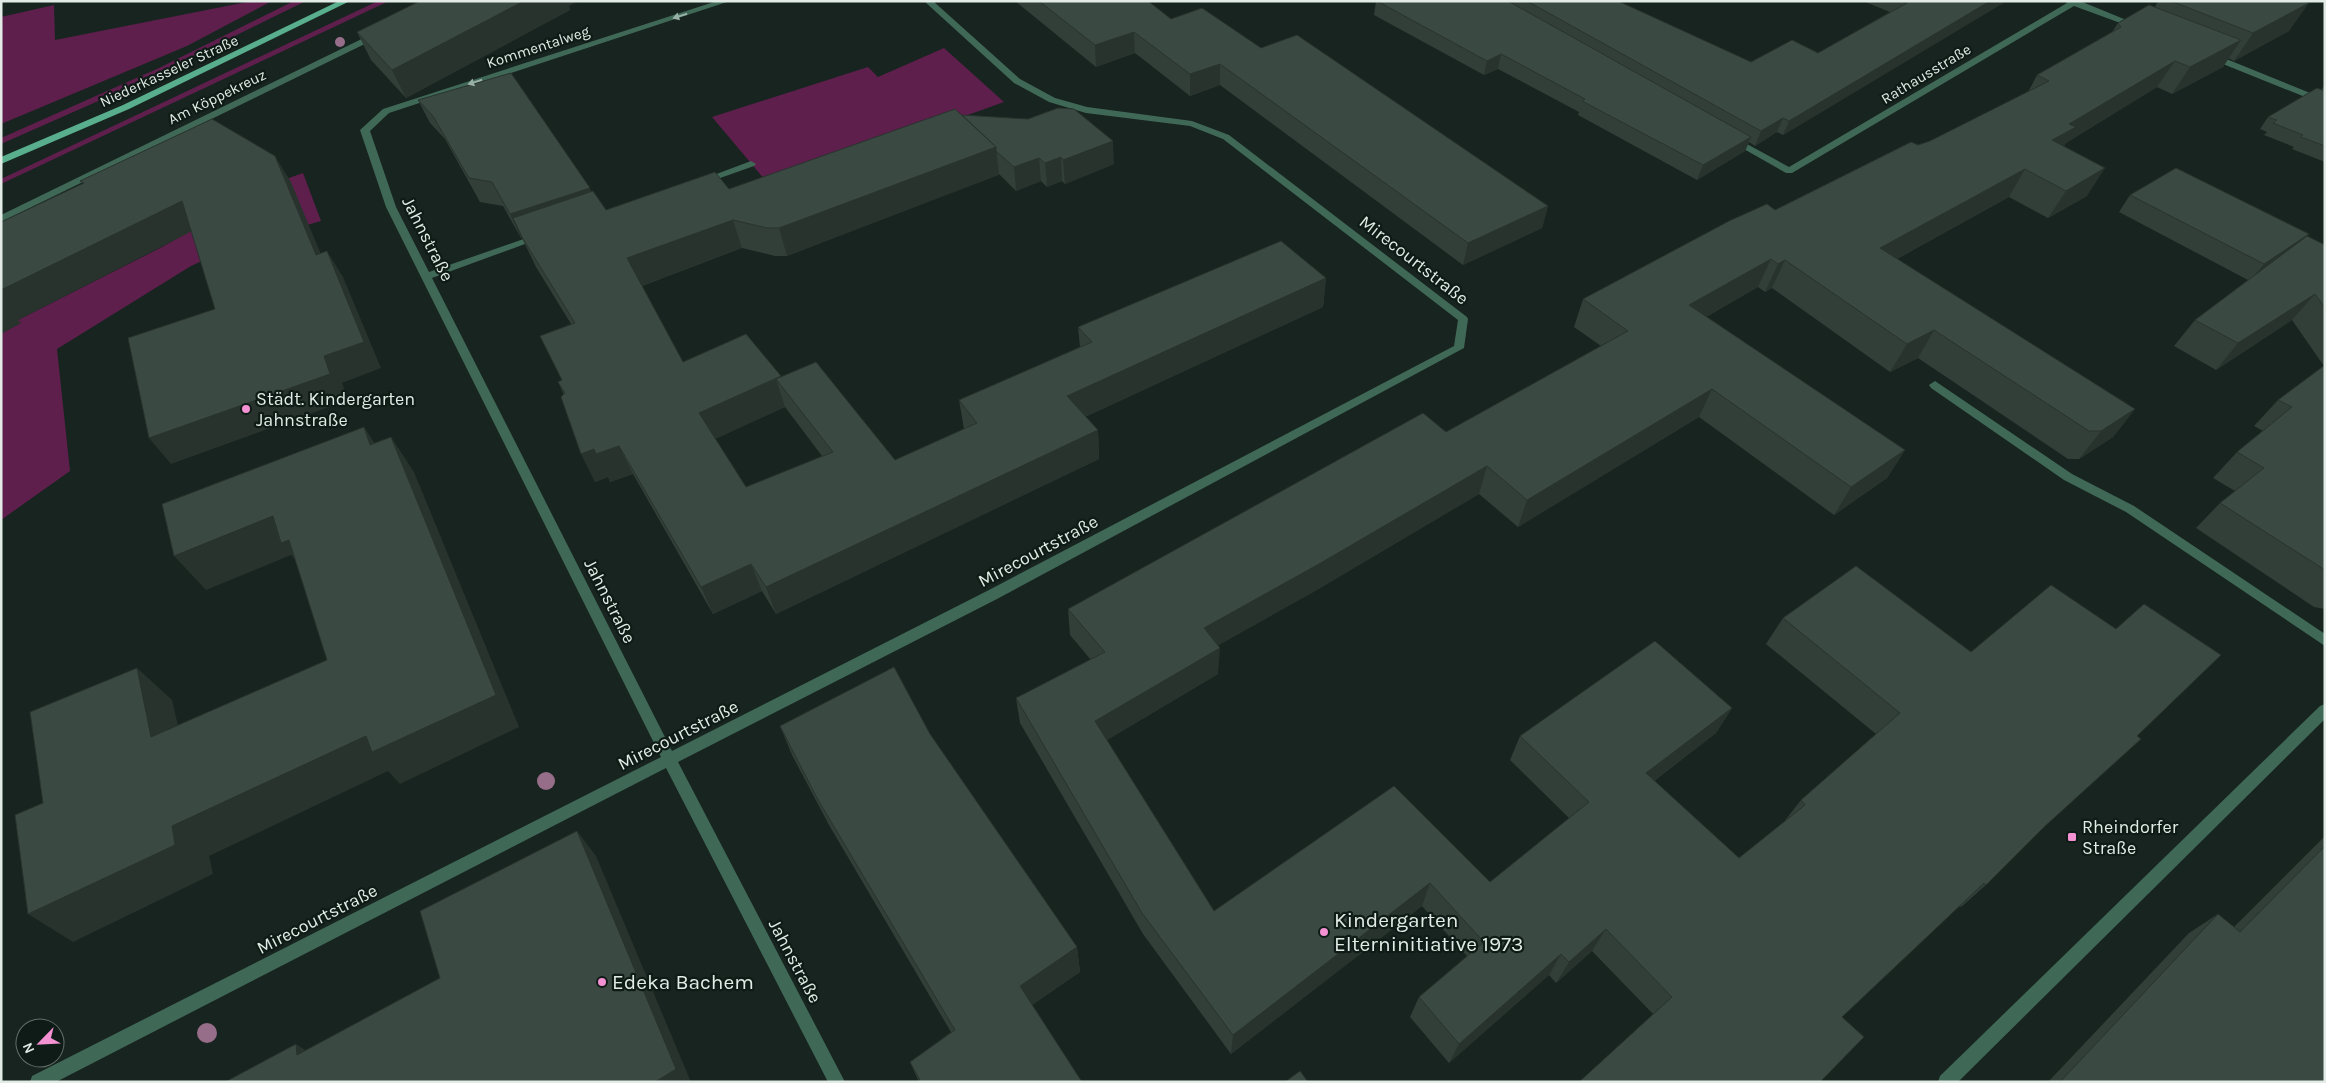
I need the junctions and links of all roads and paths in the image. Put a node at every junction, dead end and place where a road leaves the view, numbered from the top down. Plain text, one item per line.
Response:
1 (346, 1) edge
2 (726, 1) edge
3 (928, 1) edge
4 (2073, 2) edge
5 (2142, 28) edge
6 (384, 31) edge
7 (2206, 54) edge
8 (2325, 102) edge
9 (365, 130) joint
10 (1724, 135) edge
11 (1, 161) edge
12 (751, 164) dead end
13 (691, 185) edge
14 (1, 219) edge
15 (553, 232) edge
16 (426, 276) junction
17 (1935, 385) dead end
18 (2325, 641) edge
19 (2325, 710) edge
20 (669, 759) junction
21 (38, 1082) edge
22 (837, 1082) edge
23 (1946, 1082) edge

1 - 11 main road, Niederkasseler Straße
2 -> 9 street, Kommentalweg
3 - 20 street, Mirecourtstraße
4 - 5 street
4 - 10 street, Rathausstraße
6 - 14 street, Am Köppekreuz
7 - 8 street
9 - 16 street, Jahnstraße
12 - 13 street
15 - 16 street
16 - 20 street, Jahnstraße
17 - 18 street
19 - 23 street
20 - 21 street, Mirecourtstraße
20 - 22 street, Jahnstraße

